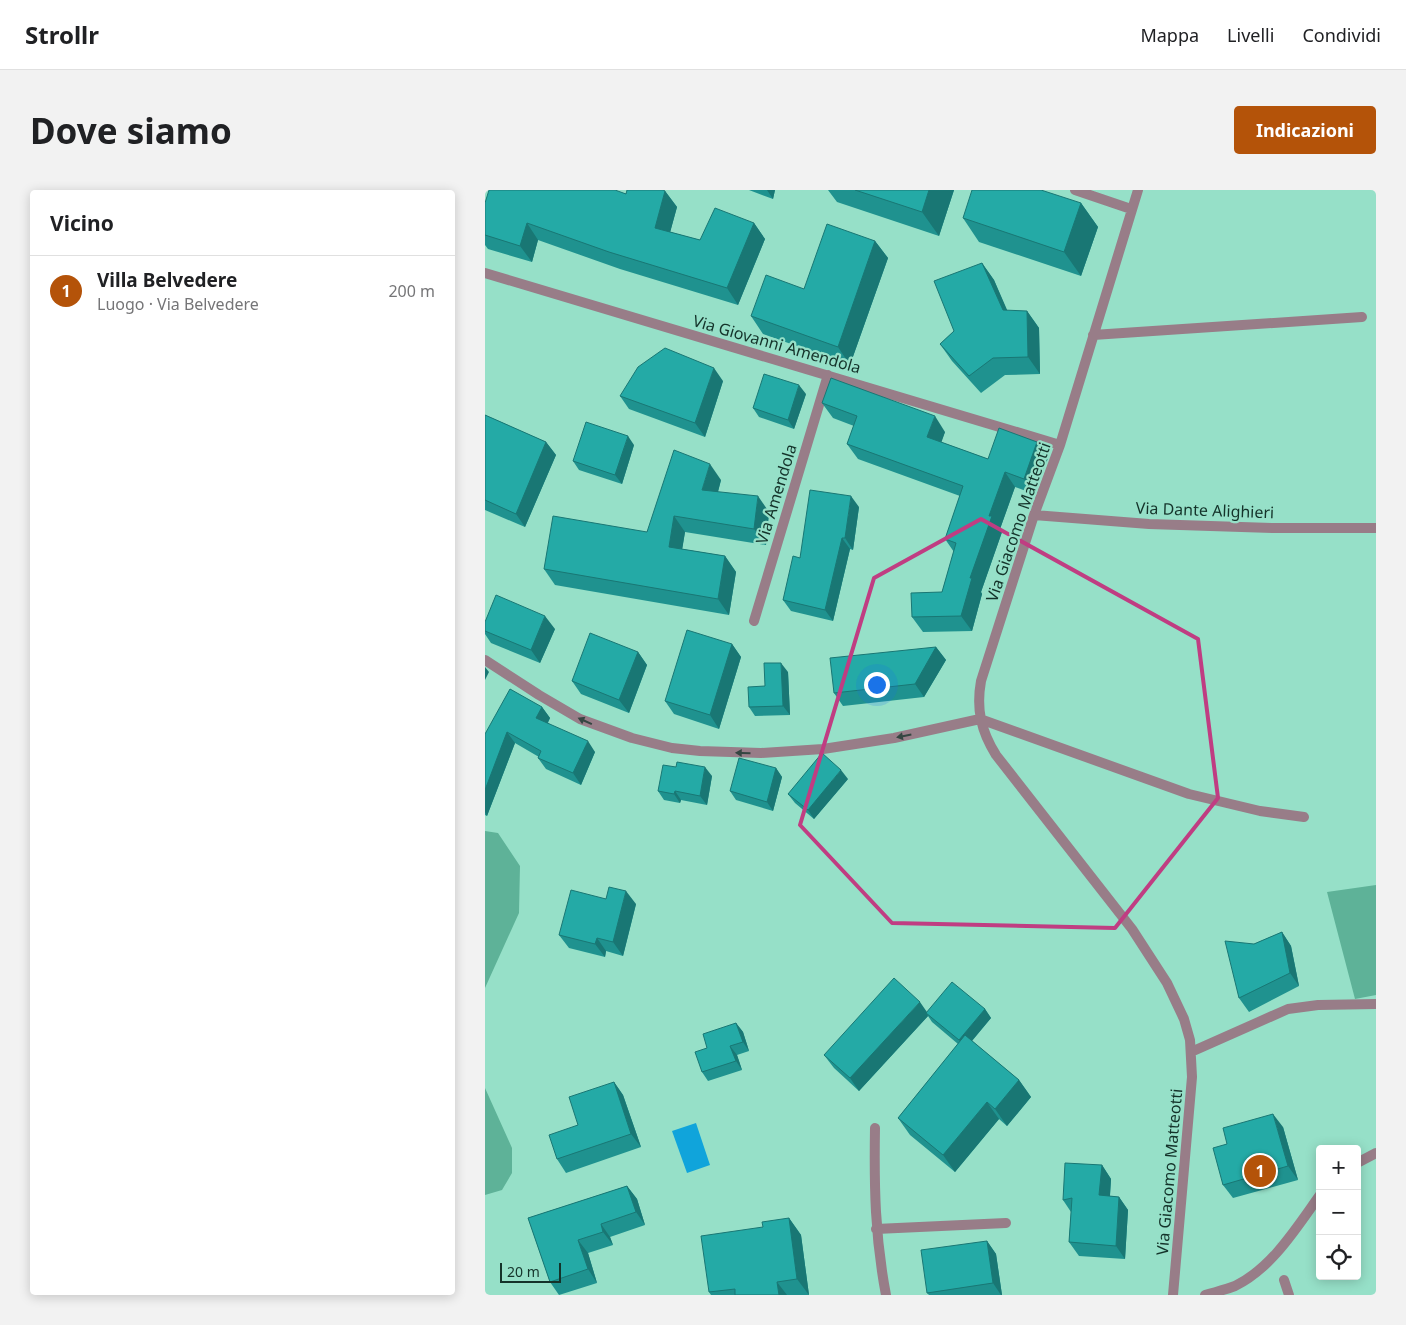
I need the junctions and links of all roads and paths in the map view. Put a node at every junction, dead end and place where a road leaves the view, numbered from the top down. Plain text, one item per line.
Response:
1 (1075, 190) edge
2 (1138, 190) edge
3 (1131, 209) junction
4 (485, 274) edge
5 (1363, 317) dead end
6 (1093, 335) junction
7 (828, 375) junction
8 (1060, 445) junction
9 (1034, 515) junction
10 (1376, 528) edge
11 (754, 621) dead end
12 (485, 660) edge
13 (980, 719) junction
14 (1304, 817) dead end
15 (1376, 1004) edge
16 (1191, 1052) junction
17 (875, 1128) dead end
18 (1376, 1153) edge
19 (1361, 1161) edge
20 (1316, 1201) edge
21 (1006, 1223) dead end
22 (876, 1229) junction
23 (1284, 1280) dead end
24 (886, 1295) edge
25 (1173, 1295) edge
26 (1205, 1295) edge
27 (1289, 1295) edge

1 - 3 street
2 - 3 street, Via Giacomo Matteotti
3 - 6 street, Via Giacomo Matteotti
4 - 7 street, Via Giovanni Amendola
5 - 6 street
6 - 8 street, Via Giacomo Matteotti
7 - 8 street, Via Giovanni Amendola
7 - 11 street, Via Amendola
8 - 9 street, Via Giacomo Matteotti
9 - 10 street, Via Dante Alighieri
9 - 13 street, Via Giacomo Matteotti
13 -> 12 street
13 - 14 street
13 - 16 street, Via Giacomo Matteotti
15 - 16 street
16 - 25 street, Via Giacomo Matteotti
17 - 22 street
18 - 19 street
20 - 26 street
21 - 22 street
22 - 24 street
23 - 27 street

